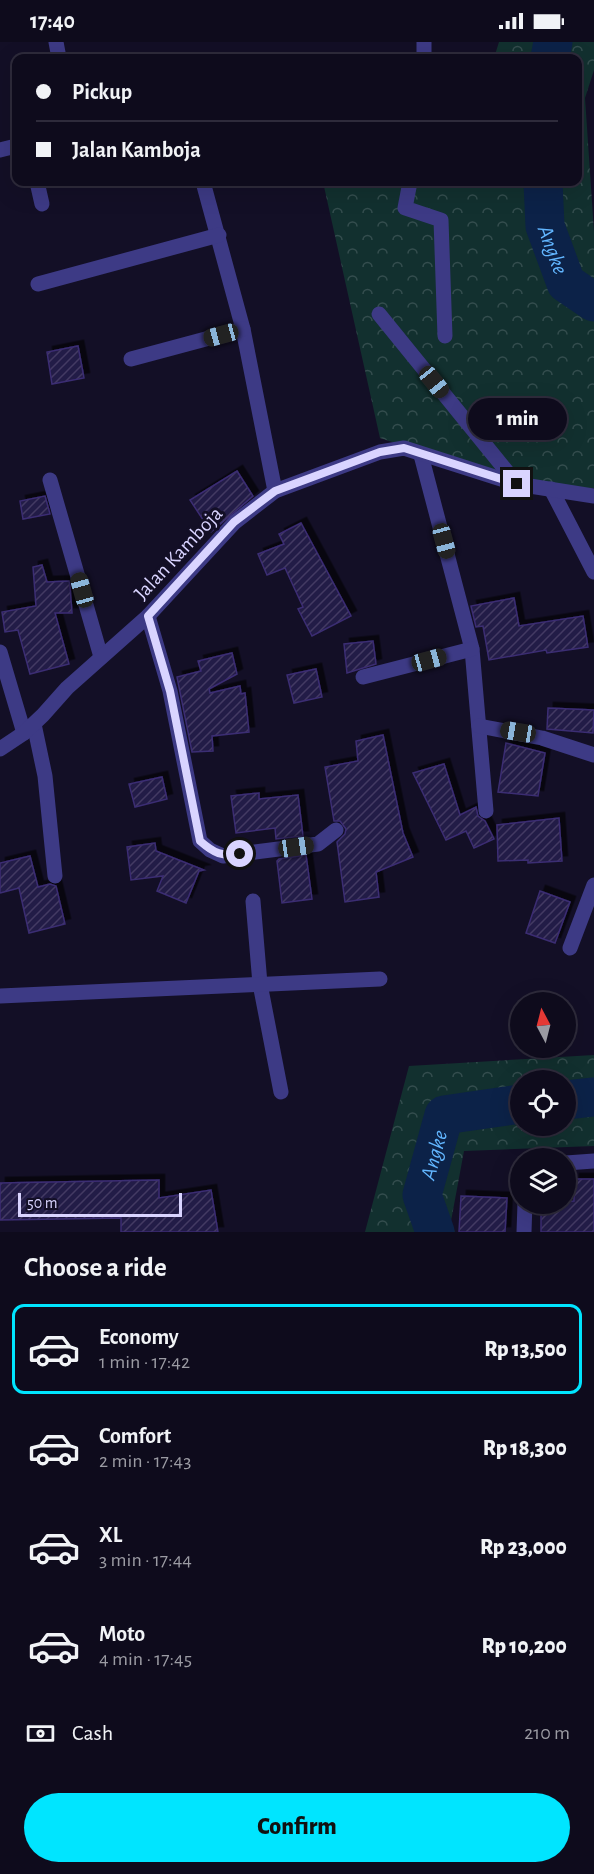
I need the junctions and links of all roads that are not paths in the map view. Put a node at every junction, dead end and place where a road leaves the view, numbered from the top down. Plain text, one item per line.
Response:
1 (38, 186) edge
2 (204, 186) edge
3 (409, 186) edge
4 (42, 204) dead end
5 (219, 235) junction
6 (38, 284) dead end
7 (379, 314) dead end
8 (243, 329) junction
9 (445, 336) dead end
10 (131, 359) dead end
11 (421, 454) junction
12 (50, 480) dead end
13 (517, 484) junction
14 (551, 489) junction
15 (275, 491) junction
16 (594, 496) edge
17 (594, 572) edge
18 (148, 616) junction
19 (472, 648) junction
20 (0, 652) edge
21 (101, 657) junction
22 (363, 677) dead end
23 (479, 726) junction
24 (29, 729) junction
25 (0, 750) edge
26 (594, 755) edge
27 (486, 811) dead end
28 (336, 830) dead end
29 (55, 876) dead end
30 (594, 885) edge
31 (253, 901) dead end
32 (570, 948) dead end
33 (380, 979) dead end
34 (260, 984) junction
35 (0, 996) edge
36 (281, 1092) dead end
37 (594, 1161) edge
38 (576, 1162) edge
39 (525, 1214) edge
40 (524, 1232) edge

1 - 4 street
2 - 5 street
3 - 9 street
5 - 6 street
5 - 8 street
7 - 13 street
8 - 10 street
8 - 15 street
11 - 13 street, Jalan Kamboja
11 - 15 street, Jalan Kamboja
11 - 19 street
12 - 21 street
13 - 14 street, Jalan Kamboja
14 - 16 street, Jalan Kamboja
14 - 17 street
15 - 18 street, Jalan Kamboja
18 - 21 street, Jalan Kamboja
18 - 28 street
19 - 22 street
19 - 23 street
20 - 24 street
21 - 24 street, Jalan Kamboja
23 - 26 street
23 - 27 street
24 - 25 street, Jalan Kamboja
24 - 29 street
30 - 32 street
31 - 34 street
33 - 34 street
34 - 35 street
34 - 36 street
37 - 38 street
39 - 40 street

